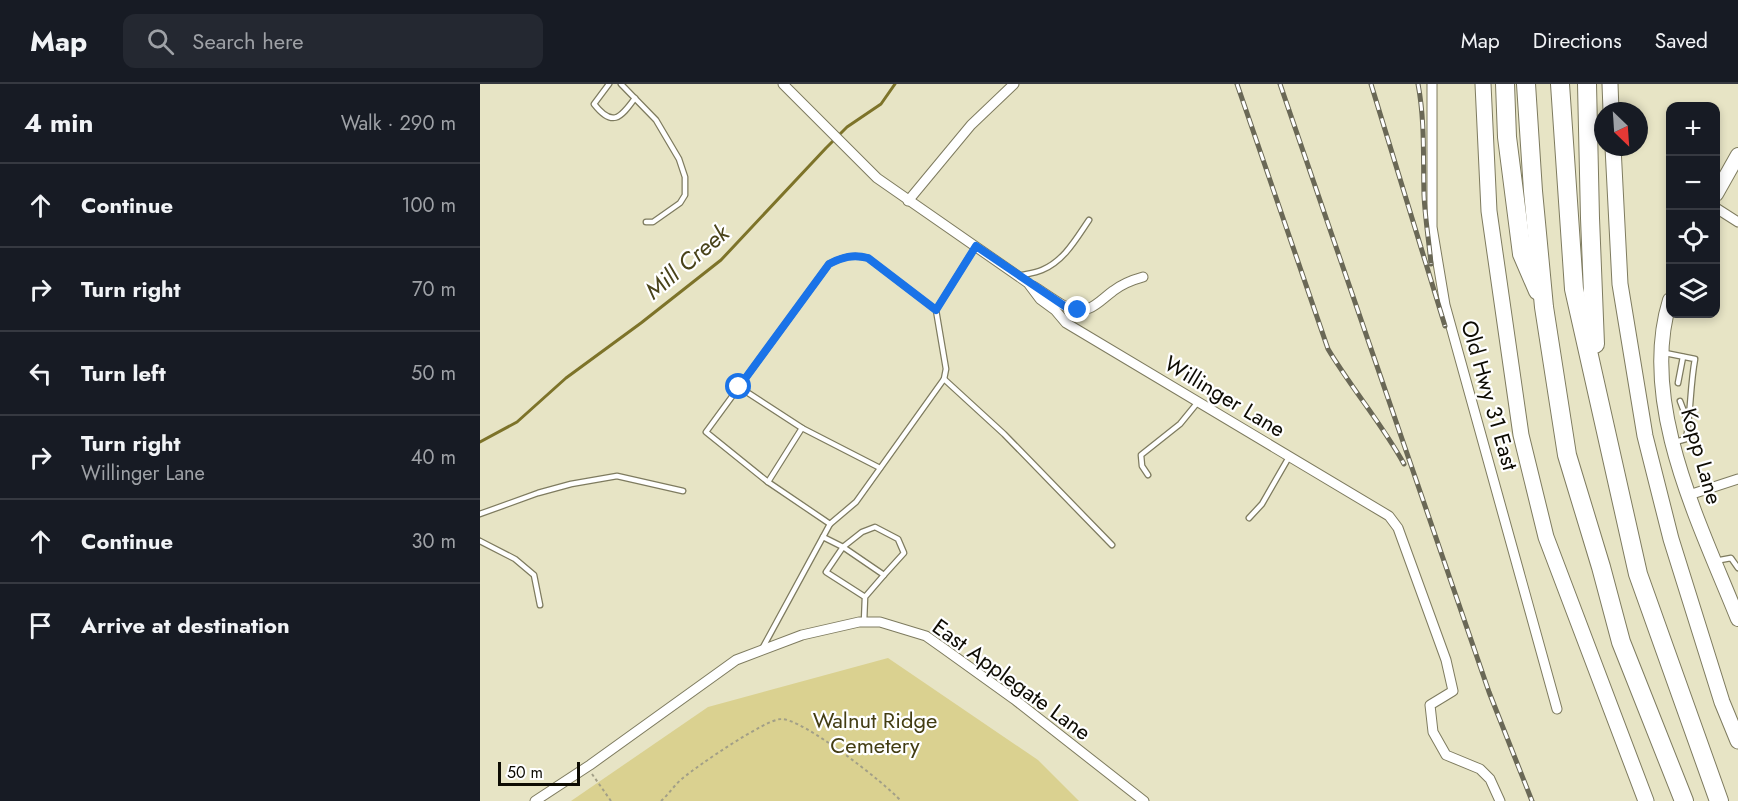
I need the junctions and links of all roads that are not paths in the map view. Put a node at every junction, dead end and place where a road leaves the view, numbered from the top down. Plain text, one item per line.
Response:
1 (609, 84) edge
2 (621, 84) edge
3 (783, 84) edge
4 (1014, 84) edge
5 (1432, 84) edge
6 (1483, 84) edge
7 (1505, 84) edge
8 (1526, 84) edge
9 (1560, 84) edge
10 (1587, 84) edge
11 (1610, 84) edge
12 (635, 98) junction
13 (1611, 102) edge
14 (1738, 155) edge
15 (1613, 156) edge
16 (1720, 187) edge
17 (908, 201) junction
18 (1719, 210) edge
19 (1089, 220) dead end
20 (646, 222) dead end
21 (1738, 222) edge
22 (976, 246) junction
23 (1018, 276) junction
24 (1143, 276) dead end
25 (1028, 283) junction
26 (1544, 307) junction
27 (936, 310) junction
28 (1667, 318) edge
29 (1663, 352) junction
30 (1683, 357) junction
31 (944, 379) junction
32 (1678, 383) dead end
33 (739, 387) junction
34 (1597, 391) junction
35 (1680, 401) dead end
36 (1198, 402) junction
37 (1689, 425) junction
38 (802, 428) junction
39 (1672, 442) junction
40 (1289, 457) junction
41 (880, 468) junction
42 (1148, 476) dead end
43 (1738, 478) edge
44 (768, 482) junction
45 (683, 491) dead end
46 (1689, 495) junction
47 (480, 514) edge
48 (1250, 518) dead end
49 (830, 524) junction
50 (823, 537) junction
51 (480, 541) edge
52 (1112, 545) dead end
53 (843, 547) junction
54 (1715, 561) junction
55 (1738, 568) edge
56 (884, 575) junction
57 (865, 597) junction
58 (540, 605) dead end
59 (1738, 619) edge
60 (864, 622) junction
61 (762, 649) junction
62 (1557, 708) dead end
63 (1738, 741) edge
64 (535, 801) edge
65 (1144, 801) edge
66 (1500, 801) edge
67 (1646, 801) edge
68 (1684, 801) edge
69 (1719, 801) edge

1 - 12 lane
2 - 12 lane
3 - 17 street, Willinger Lane
4 - 17 street
5 - 62 street, Old Hwy 31 East
6 - 67 main road
7 - 26 highway
8 - 26 highway
9 - 34 highway
10 - 34 highway
11 - 13 main road
12 - 20 lane
14 - 16 street
15 - 63 main road
17 - 22 street, Willinger Lane
18 - 21 street
19 - 23 lane
22 - 23 street, Willinger Lane
22 - 27 lane
23 - 25 street, Willinger Lane
24 - 25 street
25 - 36 street, Willinger Lane
26 - 68 highway
27 - 31 lane
27 - 33 lane
28 - 29 street, Kopp Lane
29 - 30 lane
29 - 39 street, Kopp Lane
30 - 32 lane
30 - 37 lane
31 - 41 lane
31 - 52 lane
33 - 38 lane
33 - 44 lane
34 - 69 highway
35 - 37 lane
36 - 40 street, Willinger Lane
36 - 42 lane
37 - 39 lane
38 - 41 lane
38 - 44 lane
39 - 46 street, Kopp Lane
40 - 48 lane
40 - 66 street, Willinger Lane
41 - 49 lane
43 - 46 street
44 - 49 lane
45 - 47 lane
46 - 54 street, Kopp Lane
49 - 50 lane
50 - 53 lane
50 - 61 lane
51 - 58 lane
53 - 56 lane
53 - 56 lane
53 - 57 lane
54 - 55 lane
54 - 59 street, Kopp Lane
56 - 57 lane
57 - 60 lane
60 - 61 street, East Applegate Lane
60 - 65 street, East Applegate Lane
61 - 64 street, East Applegate Lane

